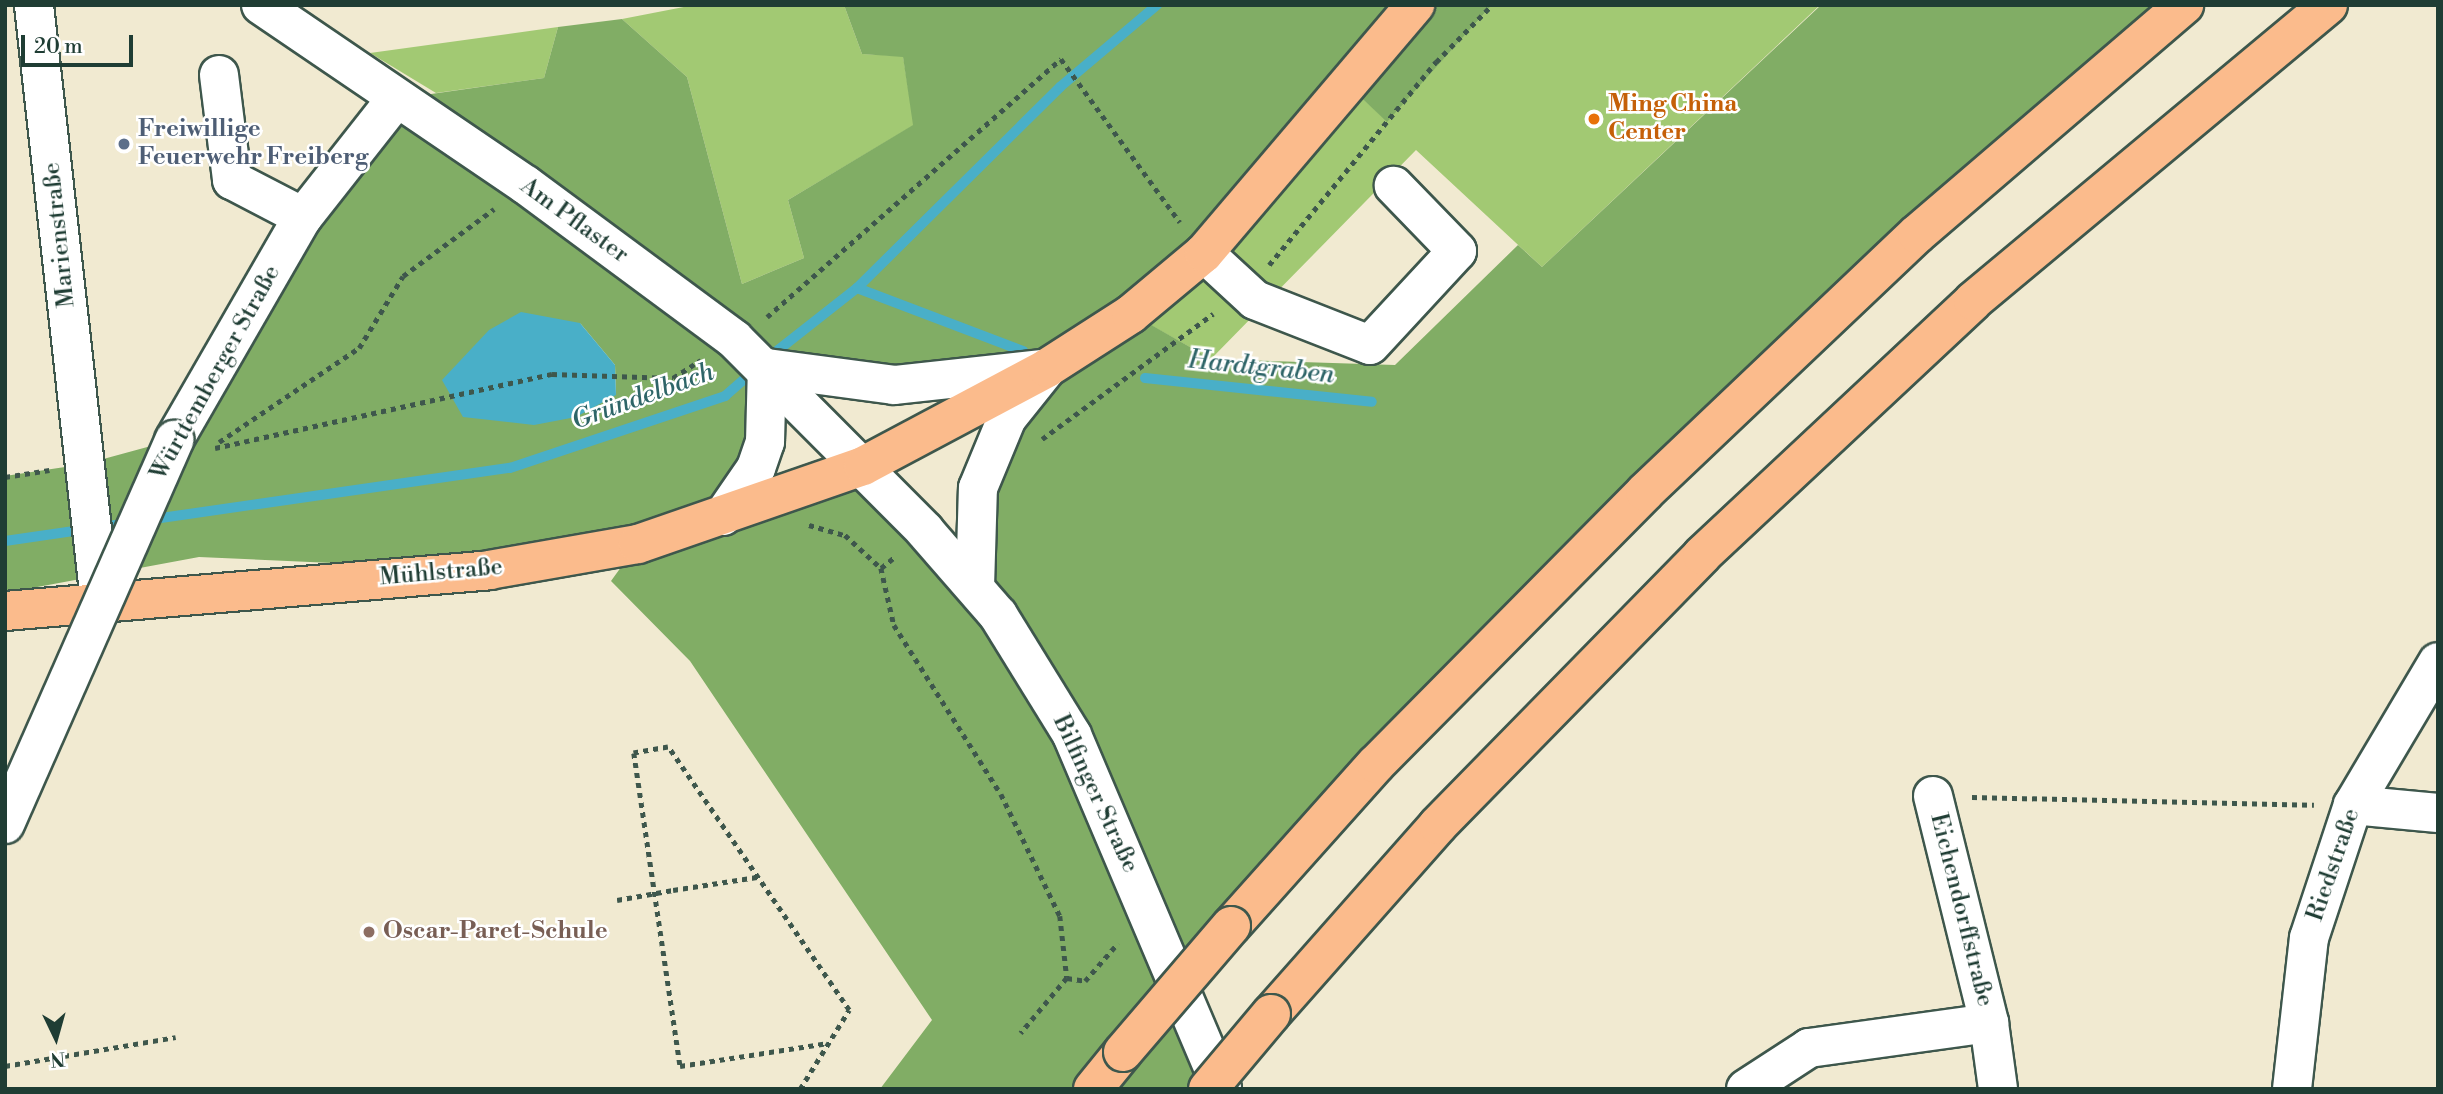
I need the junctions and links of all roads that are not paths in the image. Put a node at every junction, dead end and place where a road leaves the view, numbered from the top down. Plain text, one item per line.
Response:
1 (34, 5) edge
2 (261, 5) edge
3 (1415, 5) edge
4 (2184, 5) edge
5 (2328, 5) edge
6 (219, 75) dead end
7 (396, 99) junction
8 (1394, 186) dead end
9 (303, 217) junction
10 (1204, 253) junction
11 (767, 368) junction
12 (1047, 368) junction
13 (863, 466) junction
14 (723, 516) junction
15 (99, 584) junction
16 (975, 587) junction
17 (5, 611) edge
18 (2438, 662) edge
19 (1933, 796) road end
20 (2353, 806) junction
21 (2438, 813) edge
22 (5, 824) edge
23 (1989, 1023) junction
24 (1093, 1089) edge
25 (1208, 1089) edge
26 (1222, 1089) edge
27 (1746, 1089) edge
28 (1998, 1089) edge
29 (2292, 1089) edge

1 - 15 street, Marienstraße
2 - 7 street, Am Pflaster
3 - 10 main road, Mühlstraße
4 - 24 main road, bridge
5 - 25 main road, bridge
6 - 9 street
7 - 9 street, Württemberger Straße
7 - 11 street, Am Pflaster
8 - 10 street
9 - 22 street, Württemberger Straße, bridge
10 - 12 main road, Mühlstraße
11 - 12 street
11 - 13 street, Am Pflaster
11 - 14 street
12 - 13 main road, Mühlstraße
12 - 16 street
13 - 14 main road, Mühlstraße
13 - 16 street, Bilfinger Straße
14 - 15 main road, Mühlstraße
15 - 17 main road, Mühlstraße
16 - 26 street, Bilfinger Straße
18 - 20 street, Riedstraße
19 - 23 street, Eichendorffstraße
20 - 21 street
20 - 29 street, Riedstraße
23 - 27 street, Eichendorffstraße
23 - 28 street, Eichendorffstraße

